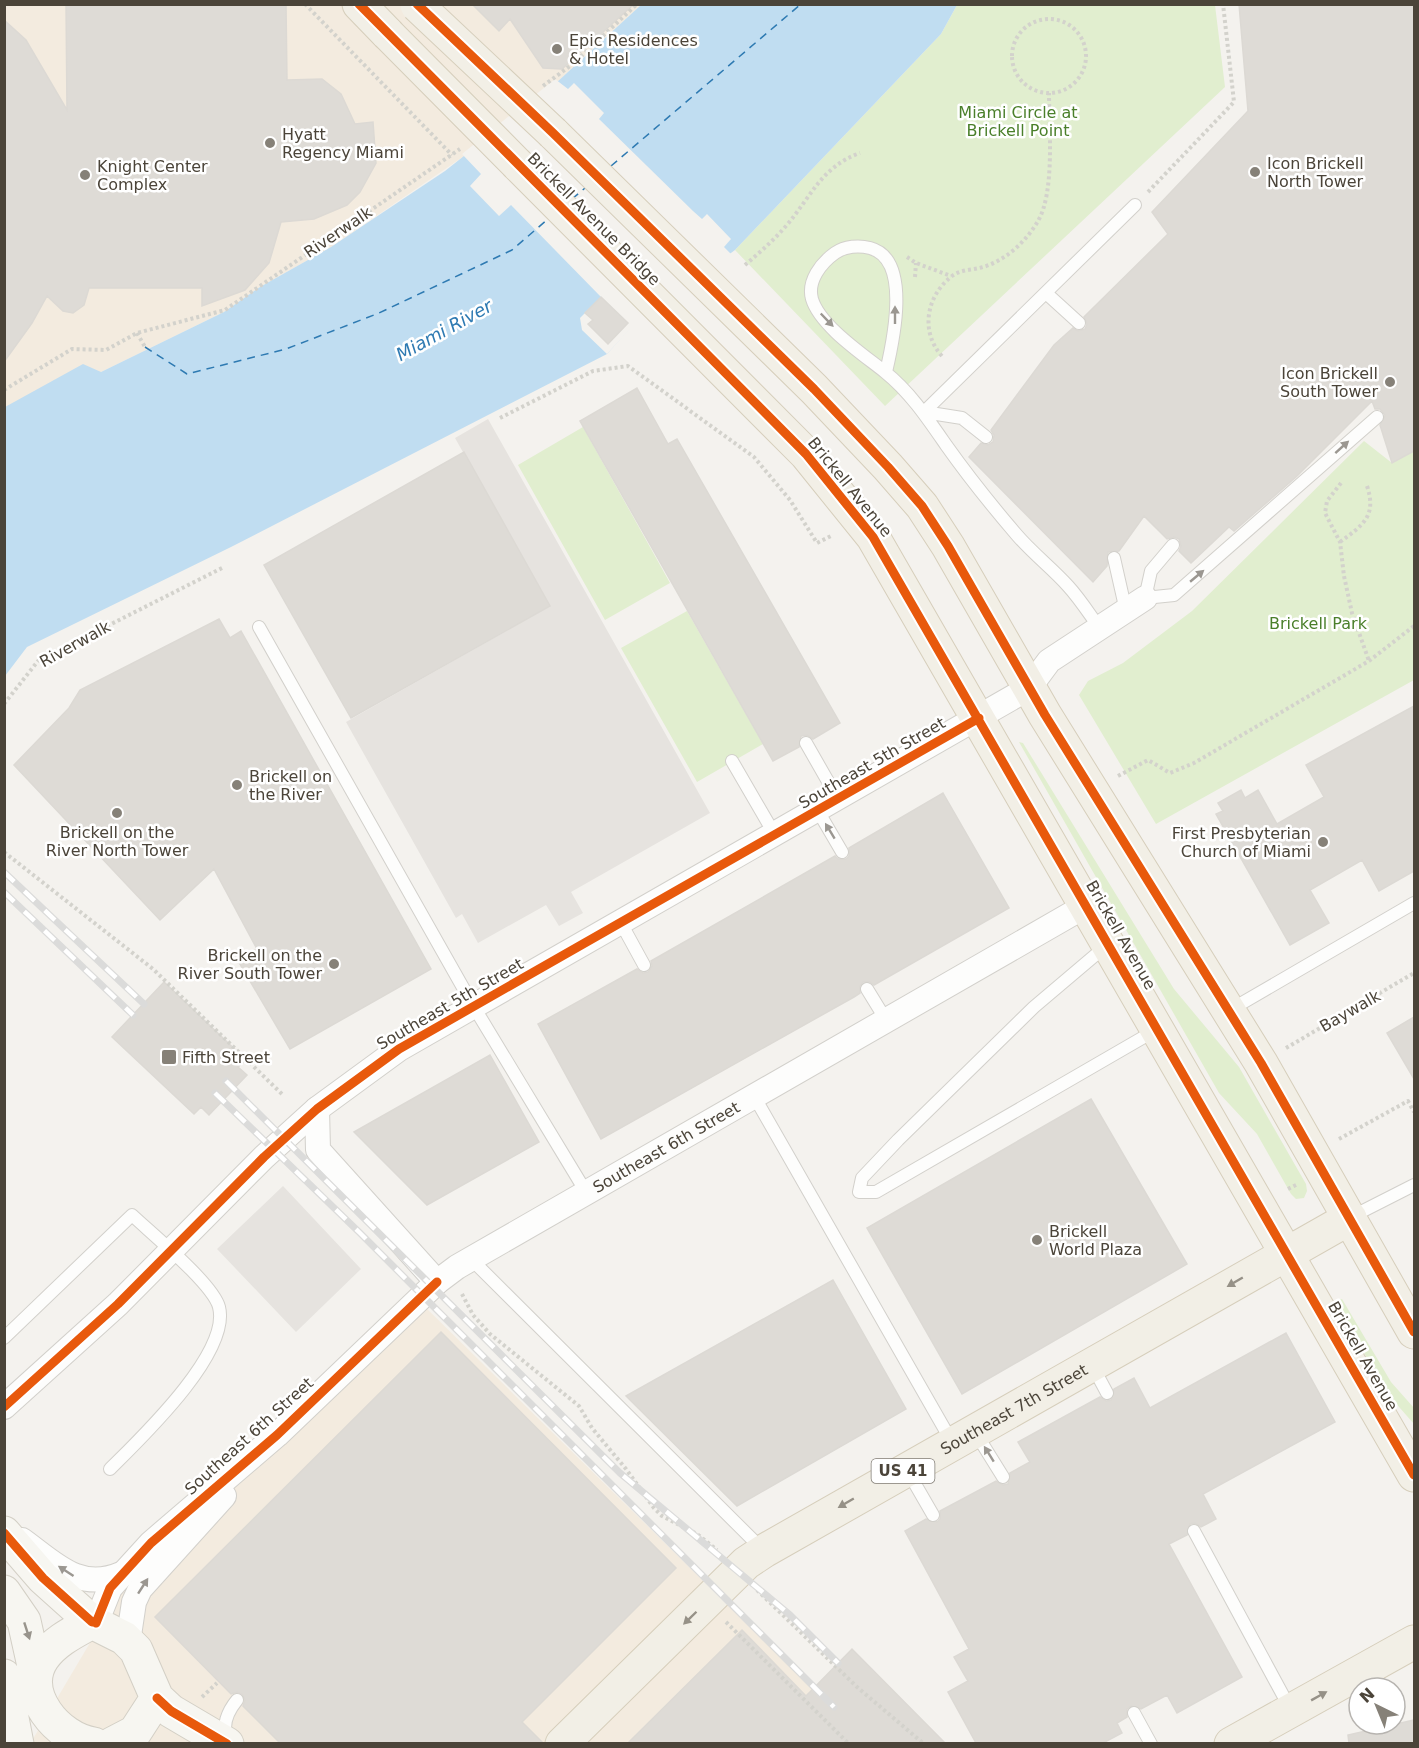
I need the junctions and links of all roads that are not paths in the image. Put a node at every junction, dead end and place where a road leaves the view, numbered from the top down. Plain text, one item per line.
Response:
1 (359, 4) edge
2 (417, 5) edge
3 (1136, 205) road end
4 (1046, 293) junction
5 (1078, 323) dead end
6 (886, 372) junction
7 (924, 412) junction
8 (1377, 417) dead end
9 (778, 425) joint
10 (986, 437) dead end
11 (1173, 545) dead end
12 (1114, 558) dead end
13 (1136, 604) junction
14 (259, 627) dead end
15 (1101, 630) junction
16 (1029, 688) junction
17 (979, 718) junction
18 (806, 743) dead end
19 (732, 761) dead end
20 (828, 805) junction
21 (775, 835) junction
22 (842, 852) dead end
23 (1414, 903) edge
24 (1087, 905) junction
25 (621, 923) junction
26 (1109, 944) junction
27 (644, 965) dead end
28 (867, 989) dead end
29 (474, 1007) junction
30 (1229, 1011) junction
31 (886, 1020) junction
32 (1158, 1029) junction
33 (754, 1096) junction
34 (317, 1108) junction
35 (1414, 1185) edge
36 (586, 1192) junction
37 (1350, 1218) junction
38 (170, 1253) junction
39 (1286, 1254) junction
40 (471, 1259) junction
41 (437, 1282) junction
42 (1414, 1332) edge
43 (4, 1338) edge
44 (1091, 1364) junction
45 (1107, 1393) dead end
46 (6, 1403) edge
47 (277, 1435) junction
48 (964, 1437) junction
49 (110, 1469) dead end
50 (906, 1469) junction
51 (1414, 1475) edge
52 (1003, 1477) dead end
53 (933, 1515) dead end
54 (4, 1527) edge
55 (1194, 1531) dead end
56 (4, 1533) edge
57 (764, 1551) junction
58 (120, 1574) junction
59 (4, 1592) edge
60 (94, 1623) junction
61 (128, 1642) junction
62 (1414, 1642) edge
63 (27, 1685) edge
64 (157, 1698) junction
65 (237, 1700) dead end
66 (1292, 1711) junction
67 (1134, 1713) dead end
68 (17, 1743) edge
69 (47, 1743) edge
70 (94, 1743) edge
71 (112, 1743) edge
72 (228, 1743) edge
73 (562, 1743) edge
74 (1151, 1743) edge
75 (1231, 1743) edge

1 - 9 main road, Brickell Avenue Bridge, bridge
2 - 16 main road, Brickell Avenue Bridge, bridge
3 - 4 lane
4 - 5 lane
4 - 7 lane
6 -> 6 lane
6 - 7 lane
7 - 10 lane
7 - 15 lane
13 -> 8 lane
9 - 17 main road, Brickell Avenue
11 - 13 lane
12 - 13 lane
13 - 15 street, Southeast 5th Street
14 - 29 lane
15 - 16 street, Southeast 5th Street
16 - 17 street, Southeast 5th Street
16 - 30 main road
17 - 20 street, Southeast 5th Street
17 - 24 main road, Brickell Avenue
18 - 20 lane
19 - 21 lane
20 - 21 street, Southeast 5th Street
22 -> 20 lane
21 - 25 street, Southeast 5th Street
23 - 30 lane
24 - 26 main road, Brickell Avenue
24 - 31 street, Southeast 6th Street
25 - 27 lane
25 - 29 street, Southeast 5th Street
26 - 32 main road, Brickell Avenue
26 - 32 lane
28 - 31 lane
29 - 34 street, Southeast 5th Street
29 - 36 lane
30 - 37 main road
31 - 33 street, Southeast 6th Street
32 - 39 main road, Brickell Avenue
33 - 36 street, Southeast 6th Street
33 - 48 lane
34 - 38 street, Southeast 5th Street
34 - 41 street
35 - 37 lane
36 - 40 street, Southeast 6th Street
37 - 39 main road, Southeast 7th Street / US 41
37 - 42 main road
38 - 43 lane
38 - 46 street, Southeast 5th Street
38 - 49 lane
39 -> 44 main road, Southeast 7th Street / US 41
39 - 51 main road, Brickell Avenue
40 - 41 street, Southeast 6th Street
40 - 57 lane
41 - 47 street, Southeast 6th Street
44 - 45 lane
44 - 48 main road, Southeast 7th Street / US 41
47 - 58 street, Southeast 6th Street
61 -> 47 street, Southeast 6th Street
48 - 50 main road, Southeast 7th Street / US 41
52 -> 48 lane
50 - 53 lane
50 -> 57 main road, Southeast 7th Street / US 41
58 -> 54 street
55 - 66 lane
56 - 60 main road
57 -> 73 main road, Southeast 7th Street / US 41
58 - 60 street, Southeast 6th Street
59 -> 63 main road
60 - 61 main road
60 - 63 main road
61 - 64 main road
66 -> 62 main road
63 - 68 main road
63 - 69 main road
63 - 70 main road
64 - 71 main road
64 - 72 main road
65 - 72 lane
66 - 75 main road
67 - 74 lane

